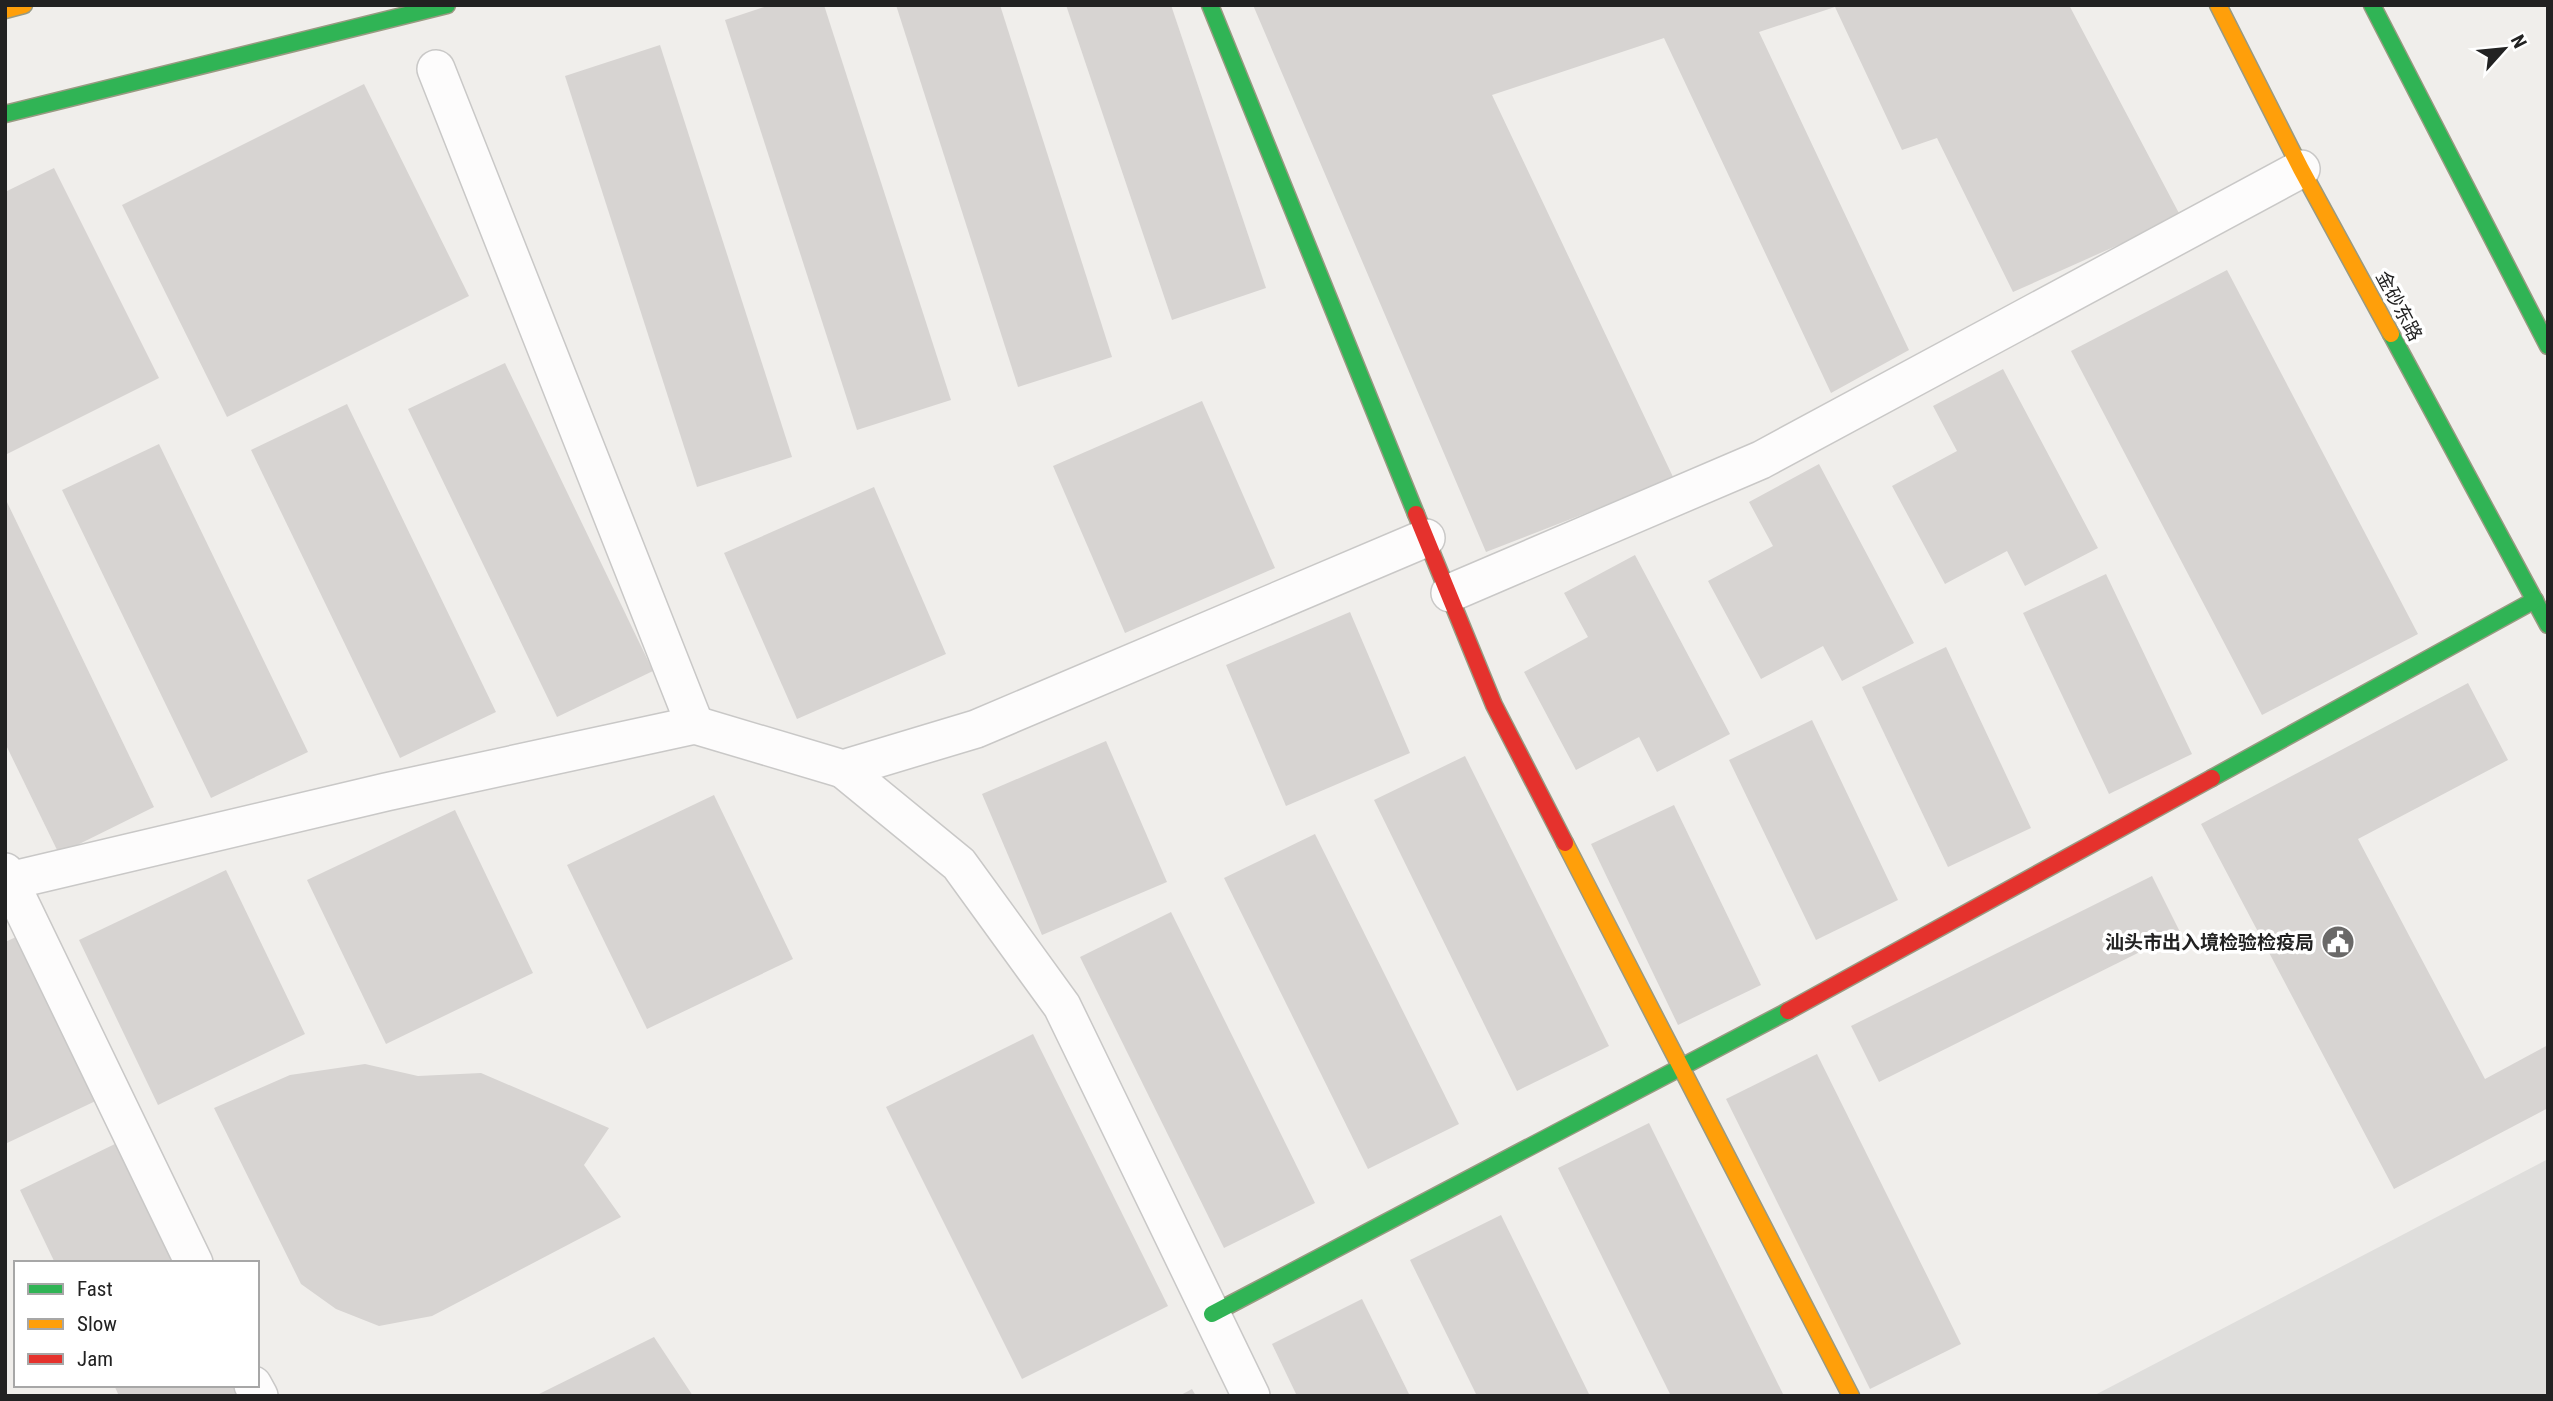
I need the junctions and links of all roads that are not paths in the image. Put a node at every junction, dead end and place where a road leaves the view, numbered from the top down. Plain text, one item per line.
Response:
1 (24, 5) edge
2 (447, 5) edge
3 (1210, 5) edge
4 (2218, 5) edge
5 (2372, 5) edge
6 (5, 10) edge
7 (436, 69) dead end
8 (5, 114) edge
9 (2301, 169) junction
10 (2548, 346) edge
11 (1426, 538) junction
12 (1450, 593) junction
13 (2535, 600) junction
14 (2548, 625) edge
15 (695, 725) junction
16 (843, 769) junction
17 (7, 878) edge
18 (1683, 1069) junction
19 (193, 1261) edge
20 (1212, 1314) junction
21 (1251, 1396) edge
22 (1852, 1396) edge

1 - 6 street
2 - 8 street
3 - 11 street
4 - 9 street, 金砂东路
5 - 10 street
7 - 15 street
9 - 12 street
9 - 13 street, 金砂东路
11 - 12 street
11 - 16 street
12 - 18 street
13 - 14 street, 金砂东路
13 - 18 street
15 - 16 street
15 - 17 street
16 - 20 street
17 - 19 street
18 - 20 street
18 - 22 street
20 - 21 street

